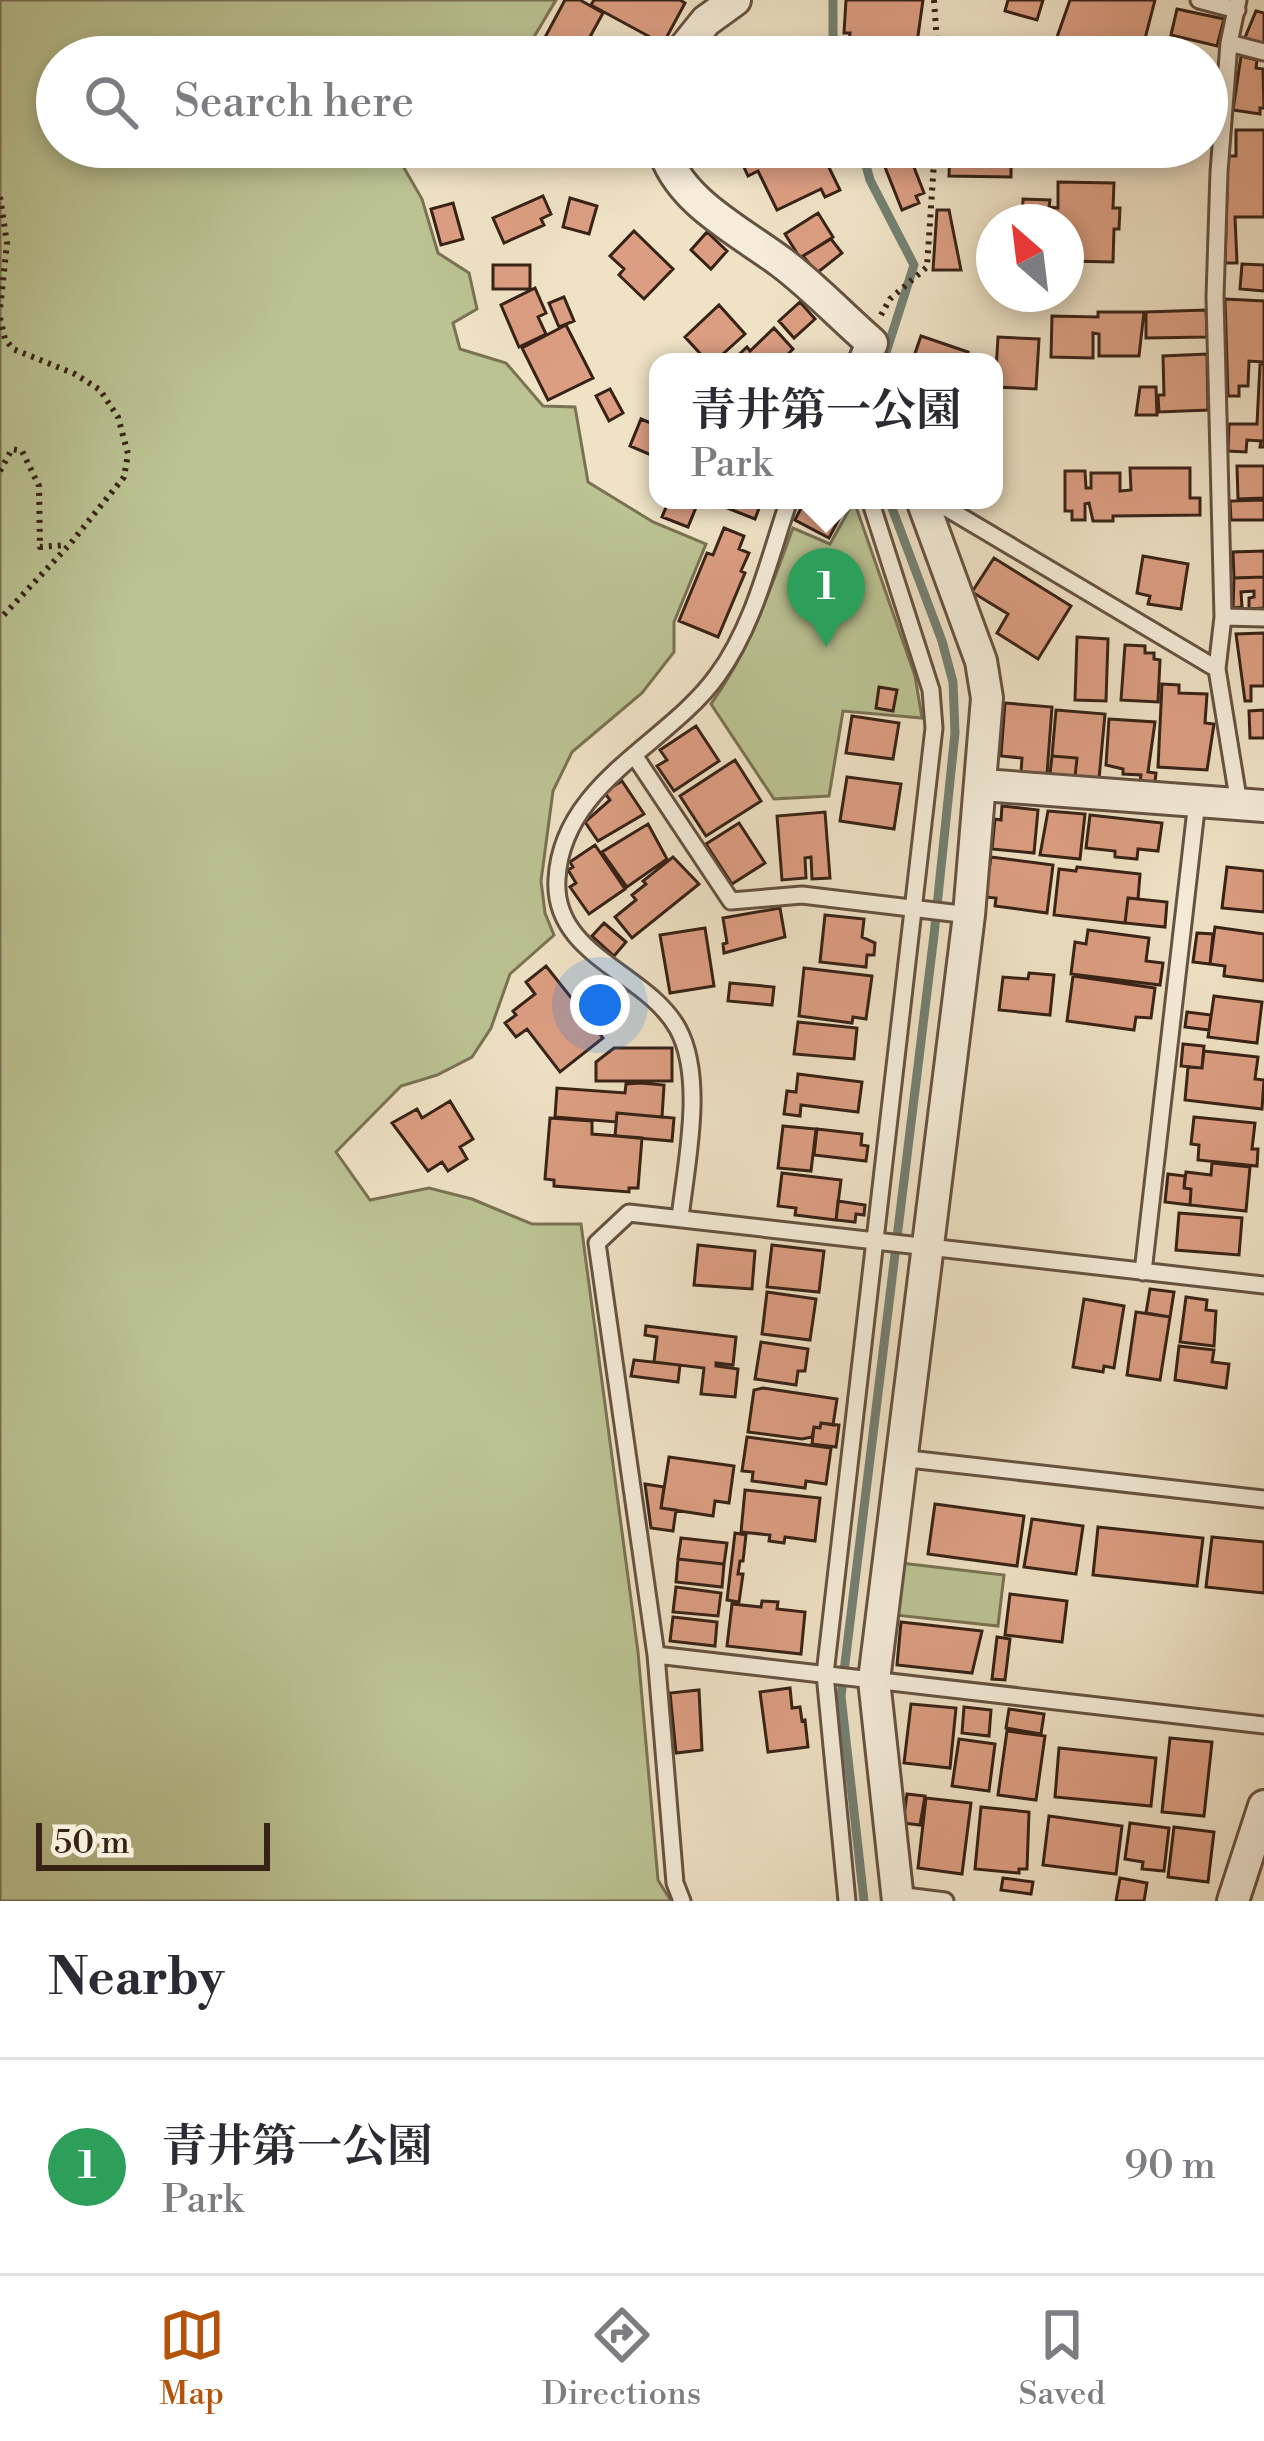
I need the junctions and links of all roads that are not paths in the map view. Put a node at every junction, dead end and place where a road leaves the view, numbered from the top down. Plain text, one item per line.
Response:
1 (735, 0) edge
2 (1199, 0) edge
3 (1237, 5) edge
4 (694, 36) edge
5 (1229, 44) junction
6 (1264, 52) edge
7 (1228, 57) edge
8 (673, 168) edge
9 (1219, 168) edge
10 (868, 353) edge
11 (786, 509) edge
12 (873, 509) edge
13 (925, 509) edge
14 (948, 509) edge
15 (1223, 617) junction
16 (1264, 618) edge
17 (1217, 669) junction
18 (634, 755) junction
19 (983, 785) junction
20 (1197, 801) junction
21 (1252, 805) edge
22 (922, 909) junction
23 (961, 914) junction
24 (680, 1218) junction
25 (881, 1242) junction
26 (918, 1246) junction
27 (1143, 1272) junction
28 (1264, 1285) edge
29 (901, 1458) junction
30 (1264, 1499) edge
31 (656, 1655) junction
32 (829, 1674) junction
33 (864, 1678) junction
34 (1264, 1725) edge
35 (1264, 1806) edge
36 (898, 1898) edge
37 (682, 1901) edge
38 (847, 1901) edge
39 (945, 1901) edge
40 (1233, 1901) edge

1 - 4 street
2 - 3 lane
3 - 5 lane
5 - 6 lane
5 - 7 lane
8 - 10 street
9 - 15 lane
11 - 18 lane
12 - 22 lane
13 - 19 street
14 - 17 lane
15 - 16 lane
15 - 17 lane
17 - 21 lane
18 - 22 lane
18 - 24 lane
19 - 20 street
19 - 23 street
20 - 21 street
20 - 27 lane
22 - 23 lane
22 - 25 lane
23 - 26 street
24 - 25 lane
24 - 31 lane
25 - 26 lane
25 - 32 lane
26 - 27 lane
26 - 29 street
27 - 28 lane
29 - 30 lane
29 - 33 street
31 - 32 lane
31 - 37 lane
32 - 33 lane
32 - 38 lane
33 - 34 lane
33 - 36 street
35 - 40 street
36 - 39 lane

